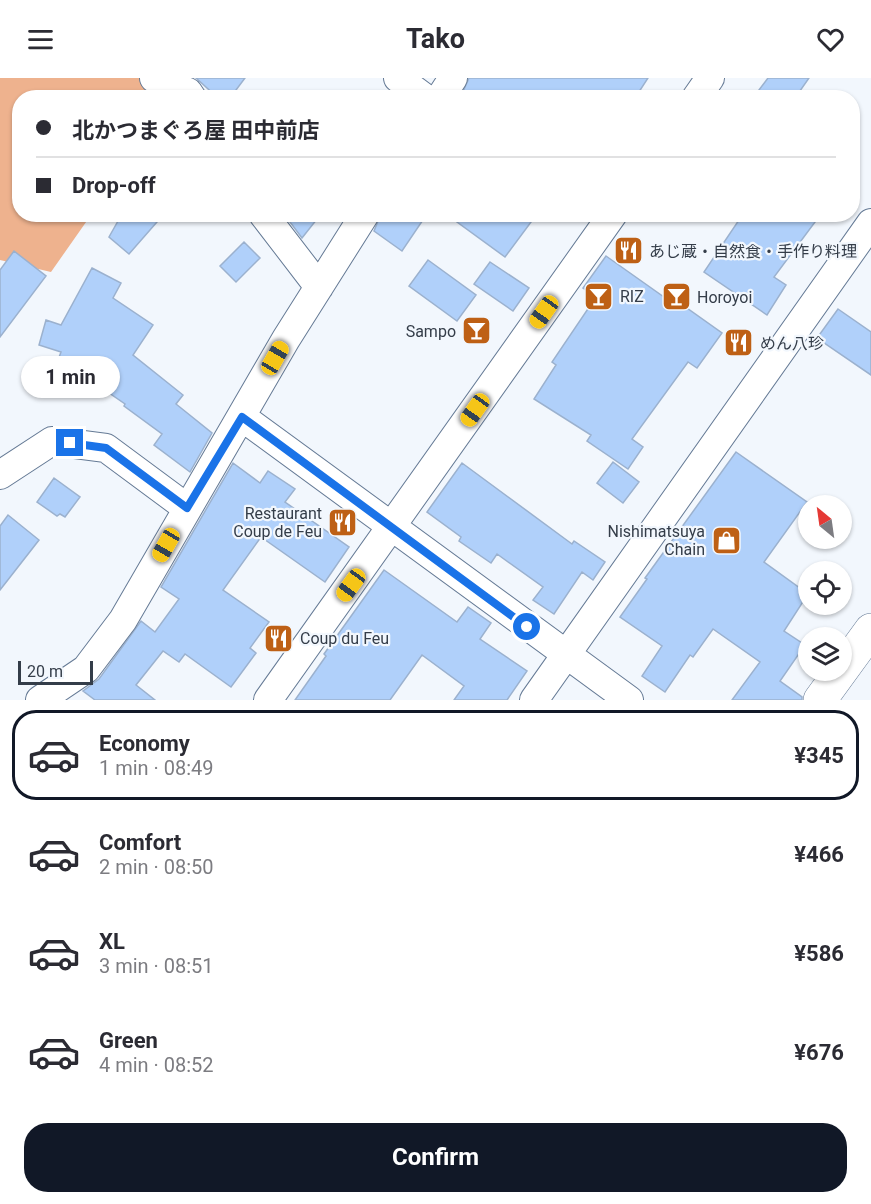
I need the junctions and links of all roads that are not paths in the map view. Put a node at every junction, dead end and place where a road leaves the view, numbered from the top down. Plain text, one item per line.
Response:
1 (154, 78) edge
2 (398, 78) edge
3 (183, 90) edge
4 (414, 90) edge
5 (269, 222) edge
6 (360, 222) edge
7 (607, 222) edge
8 (871, 223) edge
9 (319, 287) junction
10 (242, 417) junction
11 (0, 475) edge
12 (187, 508) junction
13 (392, 527) junction
14 (871, 630) edge
15 (565, 655) junction
16 (40, 700) edge
17 (268, 700) edge
18 (534, 700) edge
19 (629, 700) edge
20 (820, 700) edge

1 - 3 street
2 - 4 street
5 - 9 street
6 - 9 street
7 - 13 street
8 - 15 street
9 - 10 street
10 - 12 street
10 - 13 street
11 - 12 street
12 - 16 street
13 - 15 street
13 - 17 street
14 - 20 street
15 - 18 street
15 - 19 street

